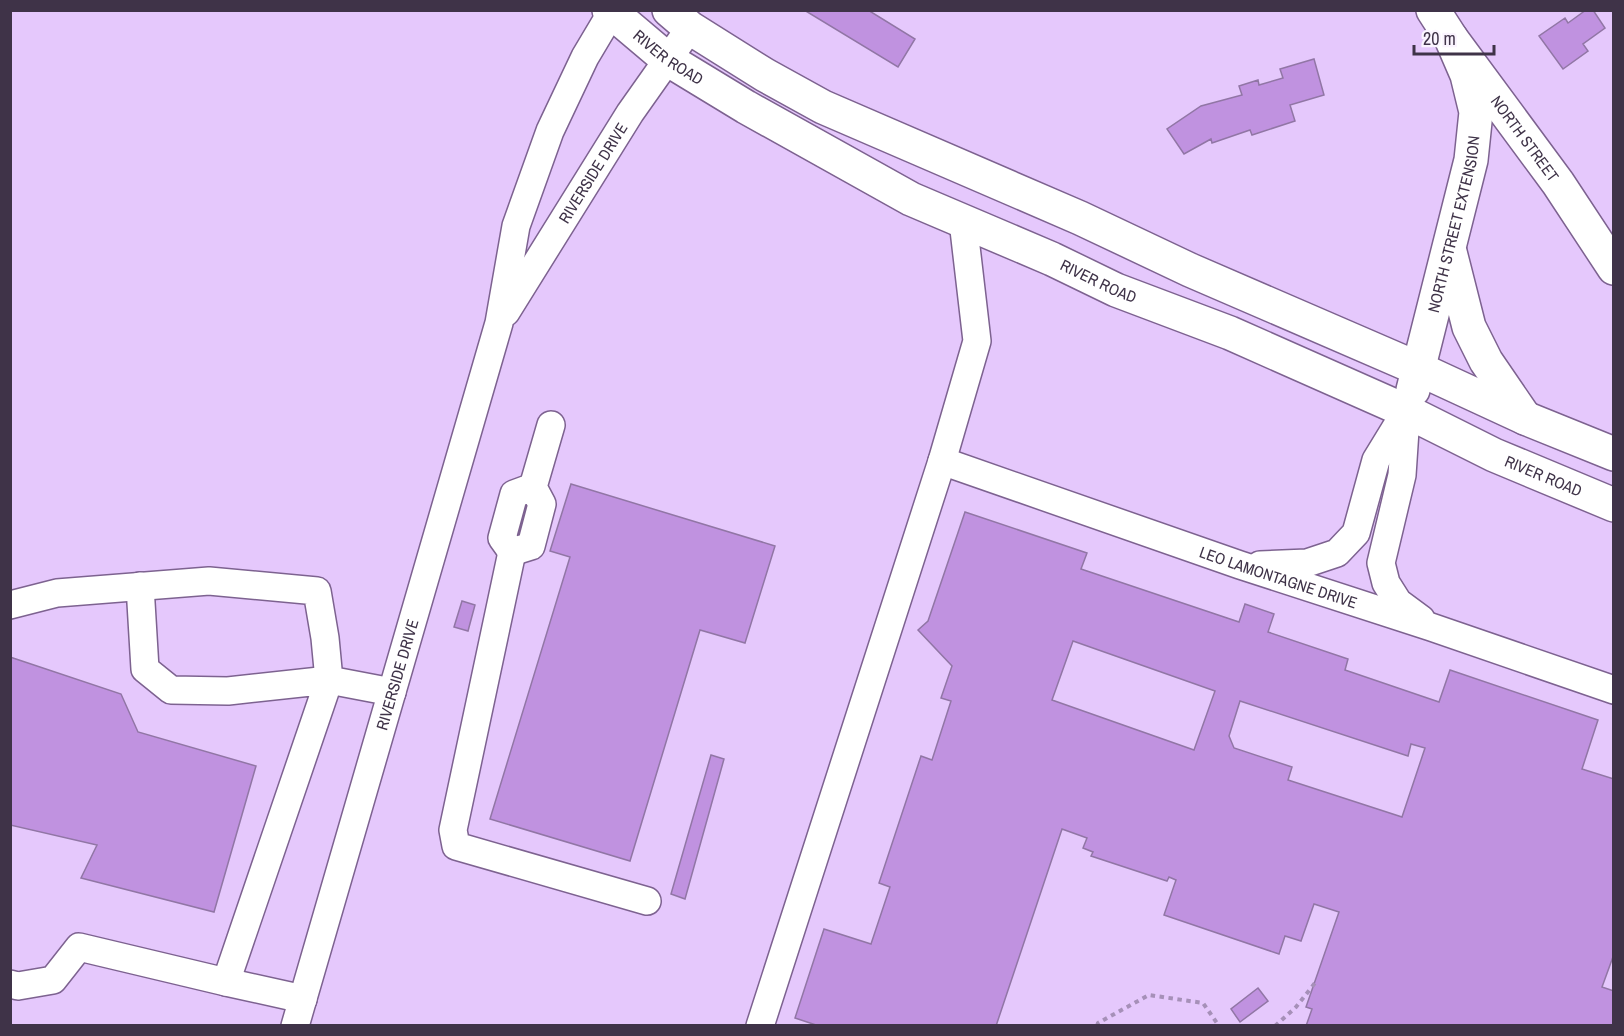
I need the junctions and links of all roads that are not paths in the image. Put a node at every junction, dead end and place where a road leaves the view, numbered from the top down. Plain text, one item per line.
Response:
1 (1433, 10) edge
2 (611, 11) edge
3 (679, 19) edge
4 (1451, 38) junction
5 (667, 59) junction
6 (963, 222) junction
7 (1449, 245) junction
8 (1614, 268) edge
9 (499, 323) junction
10 (1419, 369) junction
11 (1406, 411) junction
12 (1525, 418) junction
13 (551, 425) dead end
14 (1614, 454) edge
15 (942, 461) junction
16 (1614, 505) edge
17 (1240, 565) junction
18 (140, 586) junction
19 (10, 605) edge
20 (1431, 627) junction
21 (329, 680) junction
22 (1614, 690) edge
23 (392, 692) junction
24 (647, 901) dead end
25 (226, 982) junction
26 (10, 984) edge
27 (303, 999) junction
28 (295, 1026) edge
29 (760, 1026) edge

1 - 4 main road, NORTH STREET
2 - 5 main road, RIVER ROAD
2 - 9 street, RIVERSIDE DRIVE
3 - 5 street, RIVERSIDE DRIVE
3 - 10 main road
4 - 7 main road, NORTH STREET EXTENSION
4 - 8 main road, NORTH STREET
5 - 6 main road, RIVER ROAD
5 - 9 street, RIVERSIDE DRIVE
6 - 11 main road, RIVER ROAD
6 - 15 street
7 - 10 main road, NORTH STREET EXTENSION
7 - 12 main road
9 - 23 street, RIVERSIDE DRIVE
10 - 11 main road, NORTH STREET EXTENSION
10 - 12 main road
11 - 16 main road, RIVER ROAD
11 - 17 street
11 - 20 street
12 - 14 main road
13 - 24 street
15 - 17 street, LEO LAMONTAGNE DRIVE
15 - 29 street
17 - 20 street, LEO LAMONTAGNE DRIVE
18 - 19 street
18 - 21 street
18 - 21 street
20 - 22 street, LEO LAMONTAGNE DRIVE
21 - 23 street
21 - 25 street
23 - 27 street, RIVERSIDE DRIVE
25 - 26 street
25 - 27 street
27 - 28 street, RIVERSIDE DRIVE

